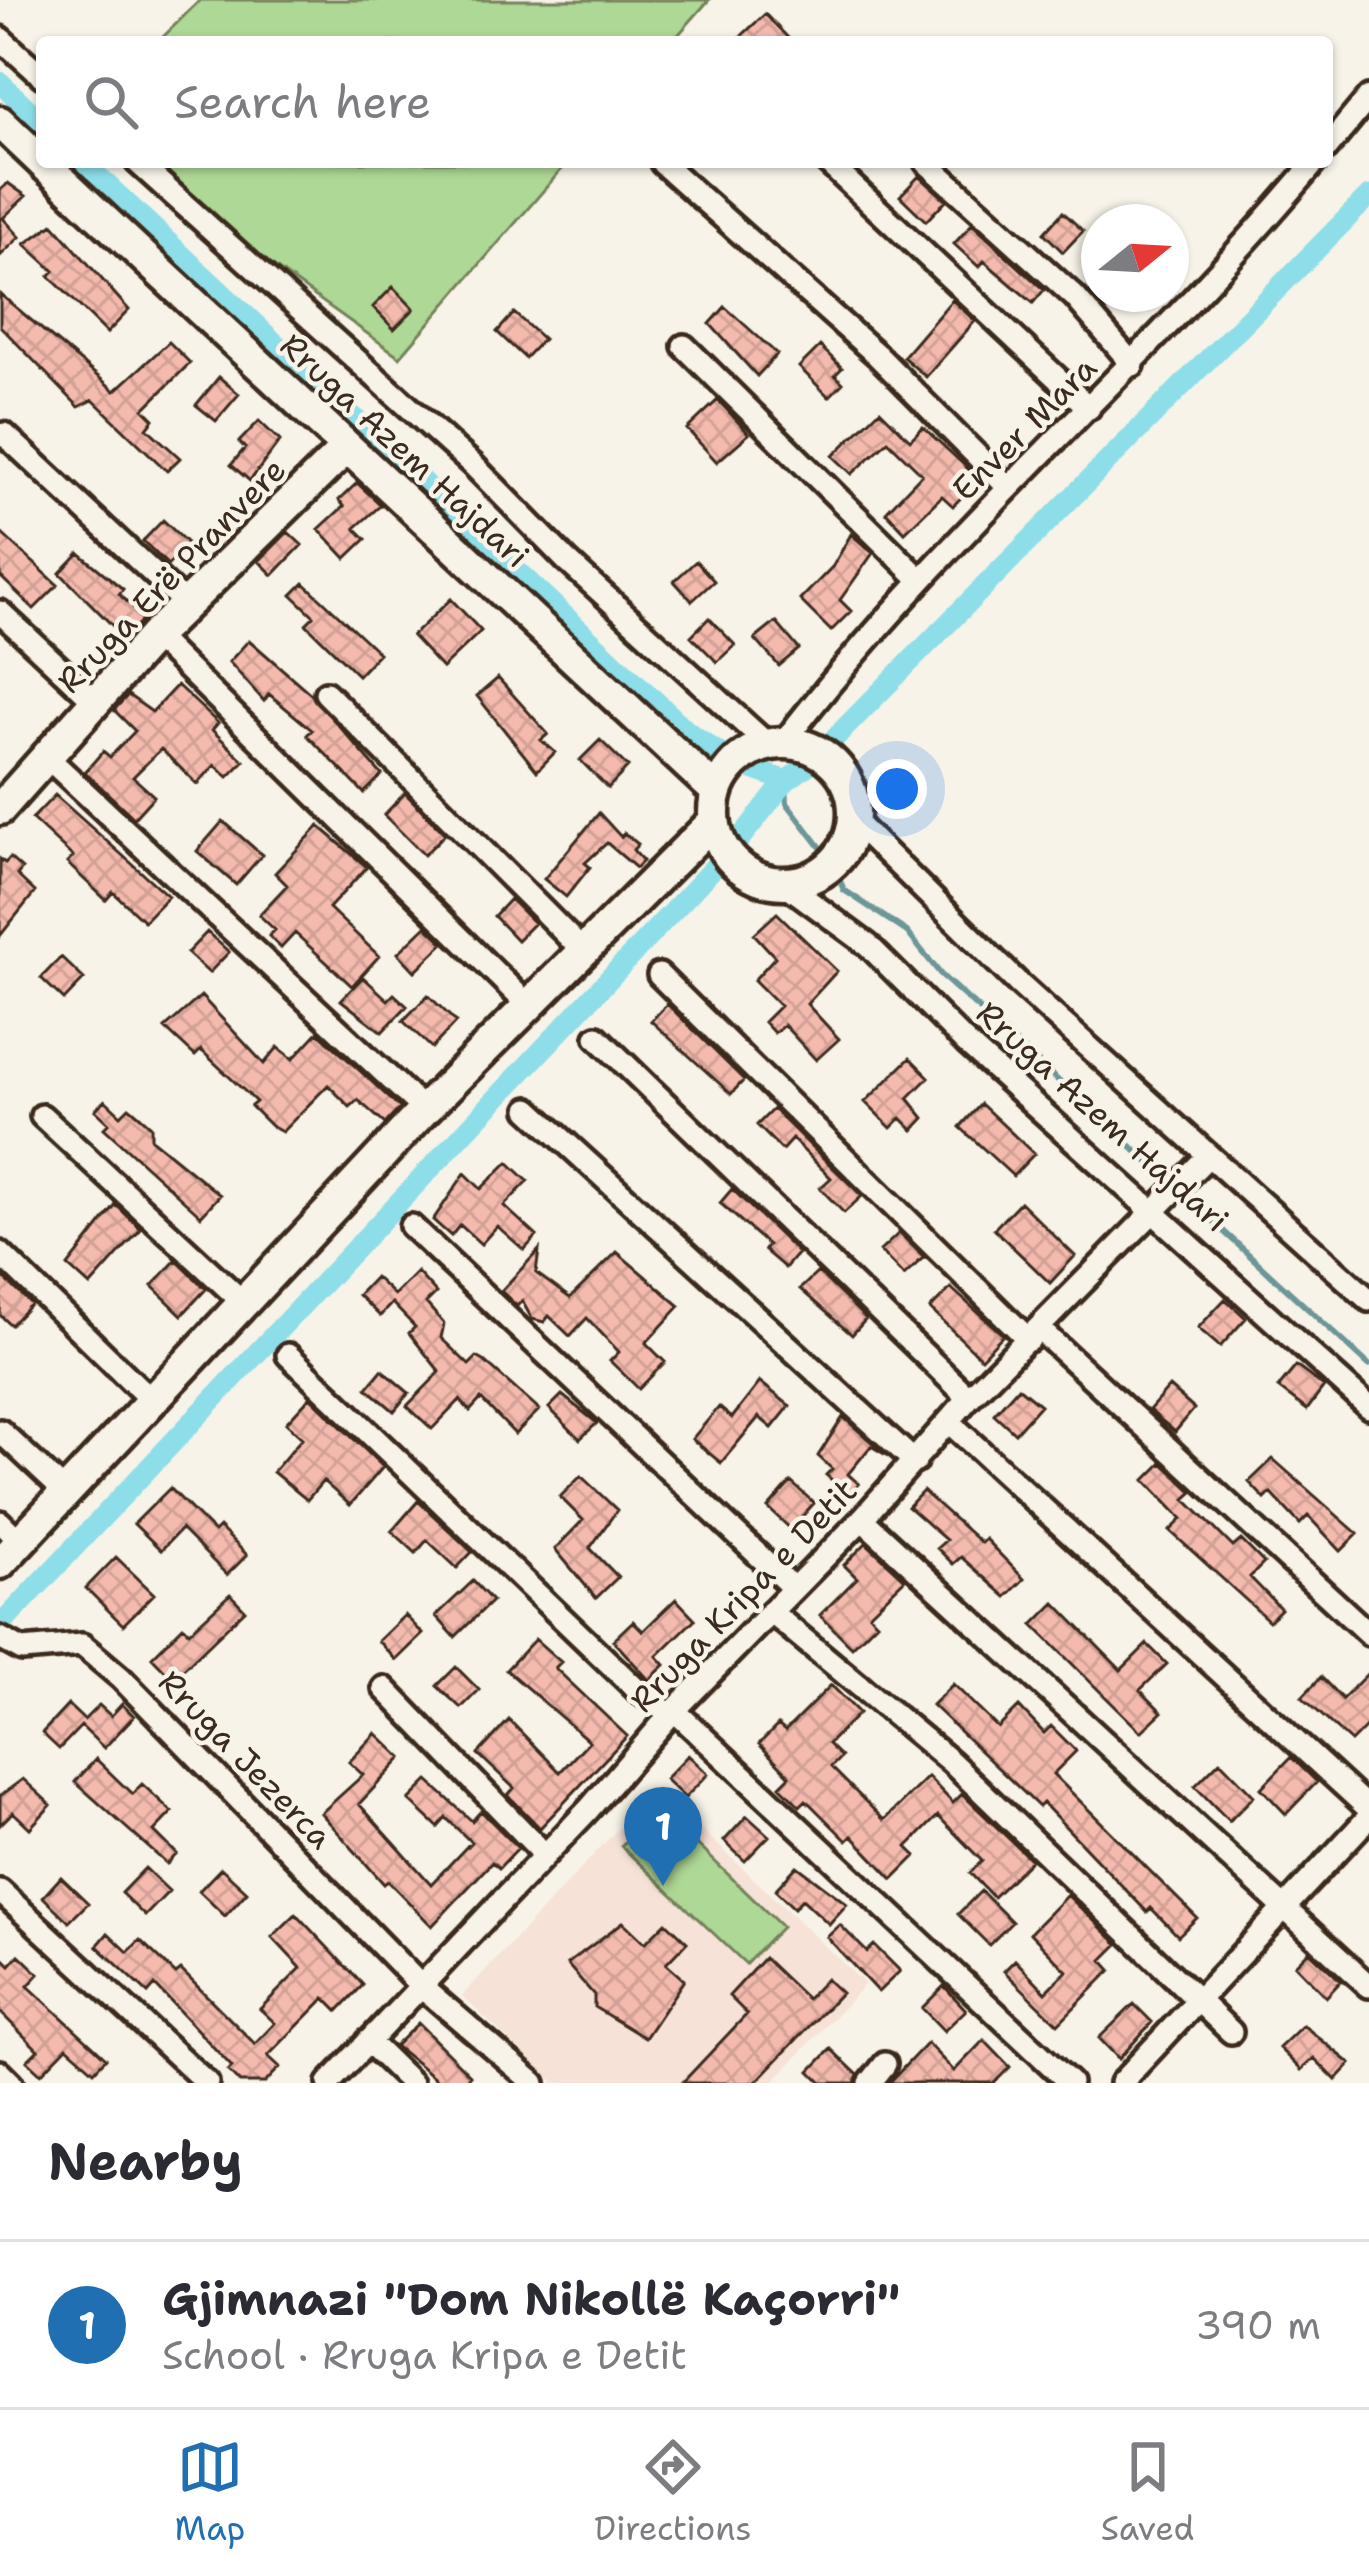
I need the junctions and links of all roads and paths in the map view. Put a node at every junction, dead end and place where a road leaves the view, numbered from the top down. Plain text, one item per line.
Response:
1 (0, 38) edge
2 (36, 71) edge
3 (1369, 98) edge
4 (0, 122) edge
5 (1333, 141) edge
6 (36, 156) edge
7 (48, 168) edge
8 (144, 168) edge
9 (668, 168) edge
10 (833, 168) edge
11 (933, 168) edge
12 (1310, 168) edge
13 (684, 346) dead end
14 (1133, 365) junction
15 (1089, 408) junction
16 (4, 434) dead end
17 (347, 447) junction
18 (1009, 488) junction
19 (921, 580) junction
20 (187, 604) junction
21 (0, 612) edge
22 (154, 636) junction
23 (326, 693) dead end
24 (95, 701) junction
25 (776, 744) junction
26 (47, 757) junction
27 (2, 802) edge
28 (715, 806) junction
29 (854, 820) junction
30 (784, 884) junction
31 (582, 950) junction
32 (659, 975) dead end
33 (527, 1004) junction
34 (597, 1037) dead end
35 (529, 1109) dead end
36 (424, 1110) junction
37 (42, 1116) dead end
38 (1208, 1156) junction
39 (1152, 1213) junction
40 (411, 1226) dead end
41 (0, 1253) edge
42 (1369, 1300) edge
43 (245, 1304) junction
44 (1034, 1334) junction
45 (288, 1355) dead end
46 (969, 1398) junction
47 (151, 1400) junction
48 (1369, 1407) edge
49 (950, 1422) junction
50 (0, 1431) edge
51 (915, 1462) junction
52 (64, 1492) junction
53 (862, 1519) junction
54 (6, 1542) edge
55 (792, 1587) junction
56 (772, 1613) junction
57 (1369, 1634) edge
58 (5, 1648) edge
59 (384, 1688) dead end
60 (673, 1713) junction
61 (1369, 1813) edge
62 (544, 1855) junction
63 (0, 1891) edge
64 (1287, 1906) junction
65 (419, 1985) junction
66 (1369, 1986) edge
67 (1198, 2001) junction
68 (1231, 2032) dead end
69 (368, 2041) junction
70 (885, 2064) dead end
71 (0, 2072) edge
72 (11, 2083) edge
73 (207, 2083) edge
74 (328, 2083) edge
75 (411, 2083) edge
76 (534, 2083) edge
77 (870, 2083) edge
78 (1070, 2083) edge
79 (1120, 2083) edge

1 - 2 street
3 - 5 street
4 - 6 street, Rruga Azem Hajdari
7 - 17 street, Rruga Azem Hajdari
8 - 25 street
9 - 18 street
10 - 15 street
11 - 14 street
12 - 14 street, Enver Mara
13 - 19 street
14 - 15 street, Enver Mara
15 - 18 street, Enver Mara
16 - 20 street
17 - 20 street, Rruga Erë Pranvere
17 - 28 street, Rruga Azem Hajdari
18 - 19 street, Enver Mara
19 - 25 street, Enver Mara
20 - 22 street, Rruga Erë Pranvere
21 - 24 street
22 - 24 street, Rruga Erë Pranvere
22 - 33 street
23 - 31 street
24 - 26 street, Rruga Erë Pranvere
25 - 28 street
25 - 29 street, Rruga Azem Hajdari
26 - 27 street, Rruga Erë Pranvere
26 - 36 street
28 - 30 street, Rruga Azem Hajdari
28 - 31 street
29 - 30 street
29 - 38 street, Rruga Azem Hajdari
30 - 39 street, Rruga Azem Hajdari
31 - 33 street
32 - 44 street
33 - 36 street
34 - 46 street
35 - 51 street
36 - 43 street
37 - 43 street
38 - 39 street, Rruga Kripa e Detit
38 - 42 street, Rruga Azem Hajdari
39 - 44 street, Rruga Kripa e Detit
39 - 48 street, Rruga Azem Hajdari
40 - 55 street
41 - 47 street
43 - 47 street
44 - 46 street, Rruga Kripa e Detit
44 - 57 street
45 - 60 street
46 - 49 street, Rruga Kripa e Detit
47 - 52 street
49 - 51 street, Rruga Kripa e Detit
49 - 61 street
50 - 52 street
51 - 53 street, Rruga Kripa e Detit
52 - 54 street
53 - 55 street, Rruga Kripa e Detit
53 - 64 street
55 - 56 street, Rruga Kripa e Detit
56 - 60 street, Rruga Kripa e Detit
56 - 67 street
58 - 65 street, Rruga Jezerca
59 - 62 street
60 - 62 street, Rruga Kripa e Detit
60 - 78 street
61 - 64 street
62 - 65 street, Rruga Kripa e Detit
63 - 73 street
64 - 66 street
64 - 67 street
65 - 69 street, Rruga Kripa e Detit
65 - 76 street, Rruga Jezerca
67 - 68 street
67 - 79 street
69 - 74 street, Rruga Kripa e Detit
69 - 75 street
70 - 77 street
71 - 72 street

